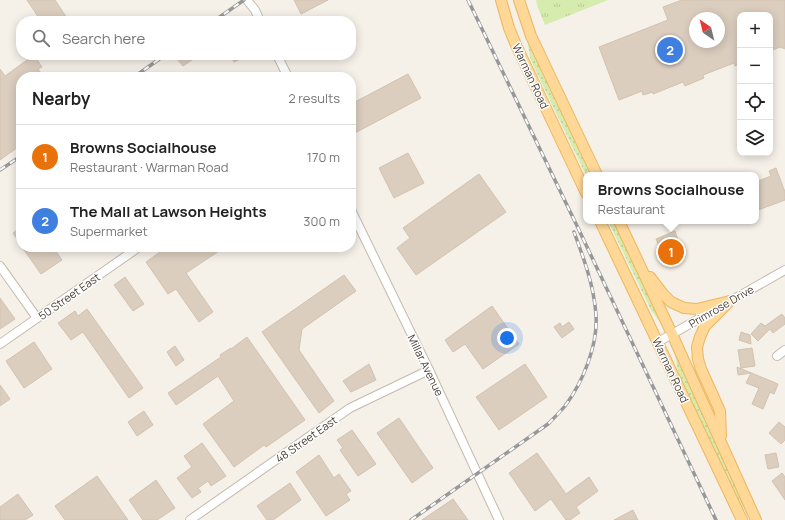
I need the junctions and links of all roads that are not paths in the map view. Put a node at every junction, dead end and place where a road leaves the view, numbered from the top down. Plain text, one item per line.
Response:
1 (247, 0) edge
2 (501, 0) edge
3 (519, 0) edge
4 (258, 16) edge
5 (280, 60) edge
6 (286, 72) edge
7 (596, 172) edge
8 (583, 186) edge
9 (356, 220) edge
10 (601, 224) edge
11 (620, 224) edge
12 (132, 252) edge
13 (638, 261) junction
14 (0, 266) edge
15 (785, 270) edge
16 (730, 301) junction
17 (37, 318) junction
18 (672, 334) junction
19 (658, 342) junction
20 (0, 344) edge
21 (785, 350) edge
22 (777, 356) dead end
23 (429, 370) junction
24 (721, 442) junction
25 (735, 507) junction
26 (190, 520) edge
27 (499, 520) edge
28 (742, 520) edge
29 (745, 520) edge
30 (756, 520) edge

1 - 4 street
2 - 8 main road, Warman Road
3 - 7 main road, Warman Road
5 - 6 street
9 - 23 street, Millar Avenue
10 - 19 main road, Warman Road
11 - 13 main road, Warman Road
12 - 17 street, 50 Street East
13 - 16 main road
13 - 18 main road, Warman Road
14 - 17 street
15 - 16 street, Primrose Drive
16 - 18 street, Primrose Drive
16 - 24 main road
17 - 20 street, 50 Street East
18 - 19 street, Primrose Drive
18 - 24 main road, Warman Road
19 - 25 main road, Warman Road
21 - 22 street
23 - 26 street, 48 Street East
23 - 27 street, Millar Avenue
24 - 30 main road, Warman Road
25 - 28 main road, Warman Road
25 - 29 main road

